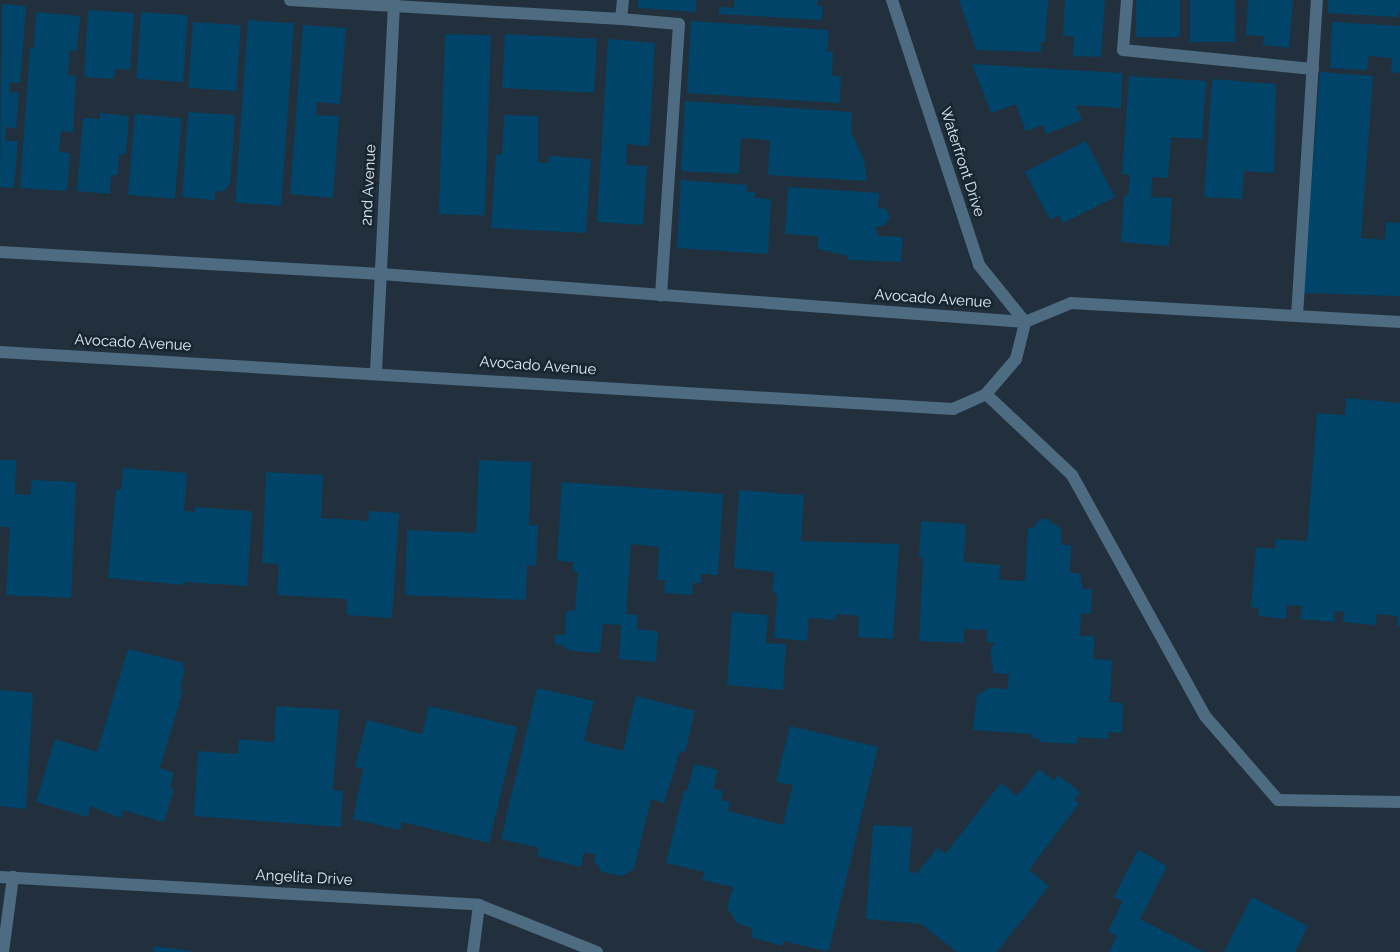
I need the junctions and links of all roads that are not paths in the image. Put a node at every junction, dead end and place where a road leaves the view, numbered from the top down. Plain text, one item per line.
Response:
1 (290, 0) edge
2 (623, 0) edge
3 (892, 0) edge
4 (1127, 0) edge
5 (1317, 0) edge
6 (394, 4) edge
7 (621, 19) junction
8 (1313, 69) junction
9 (0, 252) edge
10 (381, 274) junction
11 (662, 295) junction
12 (1297, 316) junction
13 (1025, 322) junction
14 (1400, 322) edge
15 (0, 352) edge
16 (376, 372) junction
17 (986, 394) junction
18 (1400, 802) edge
19 (0, 877) edge
20 (14, 877) junction
21 (479, 905) junction
22 (3, 952) edge
23 (473, 952) edge
24 (597, 952) edge

1 - 6 street
2 - 7 street
3 - 13 street, Waterfront Drive
4 - 8 street
5 - 8 street
6 - 7 street
6 - 10 street, 2nd Avenue
7 - 11 street
8 - 12 street
9 - 10 street, Avocado Avenue
10 - 11 street, Avocado Avenue
10 - 16 street, 2nd Avenue
11 - 13 street, Avocado Avenue
12 - 13 street, Avocado Avenue
12 - 14 street, Avocado Avenue
13 - 17 street, Avocado Avenue
15 - 16 street, Avocado Avenue
16 - 17 street, Avocado Avenue
17 - 18 street
19 - 20 street, Angelita Drive
20 - 21 street, Angelita Drive
20 - 22 street
21 - 23 street
21 - 24 street, Angelita Drive

